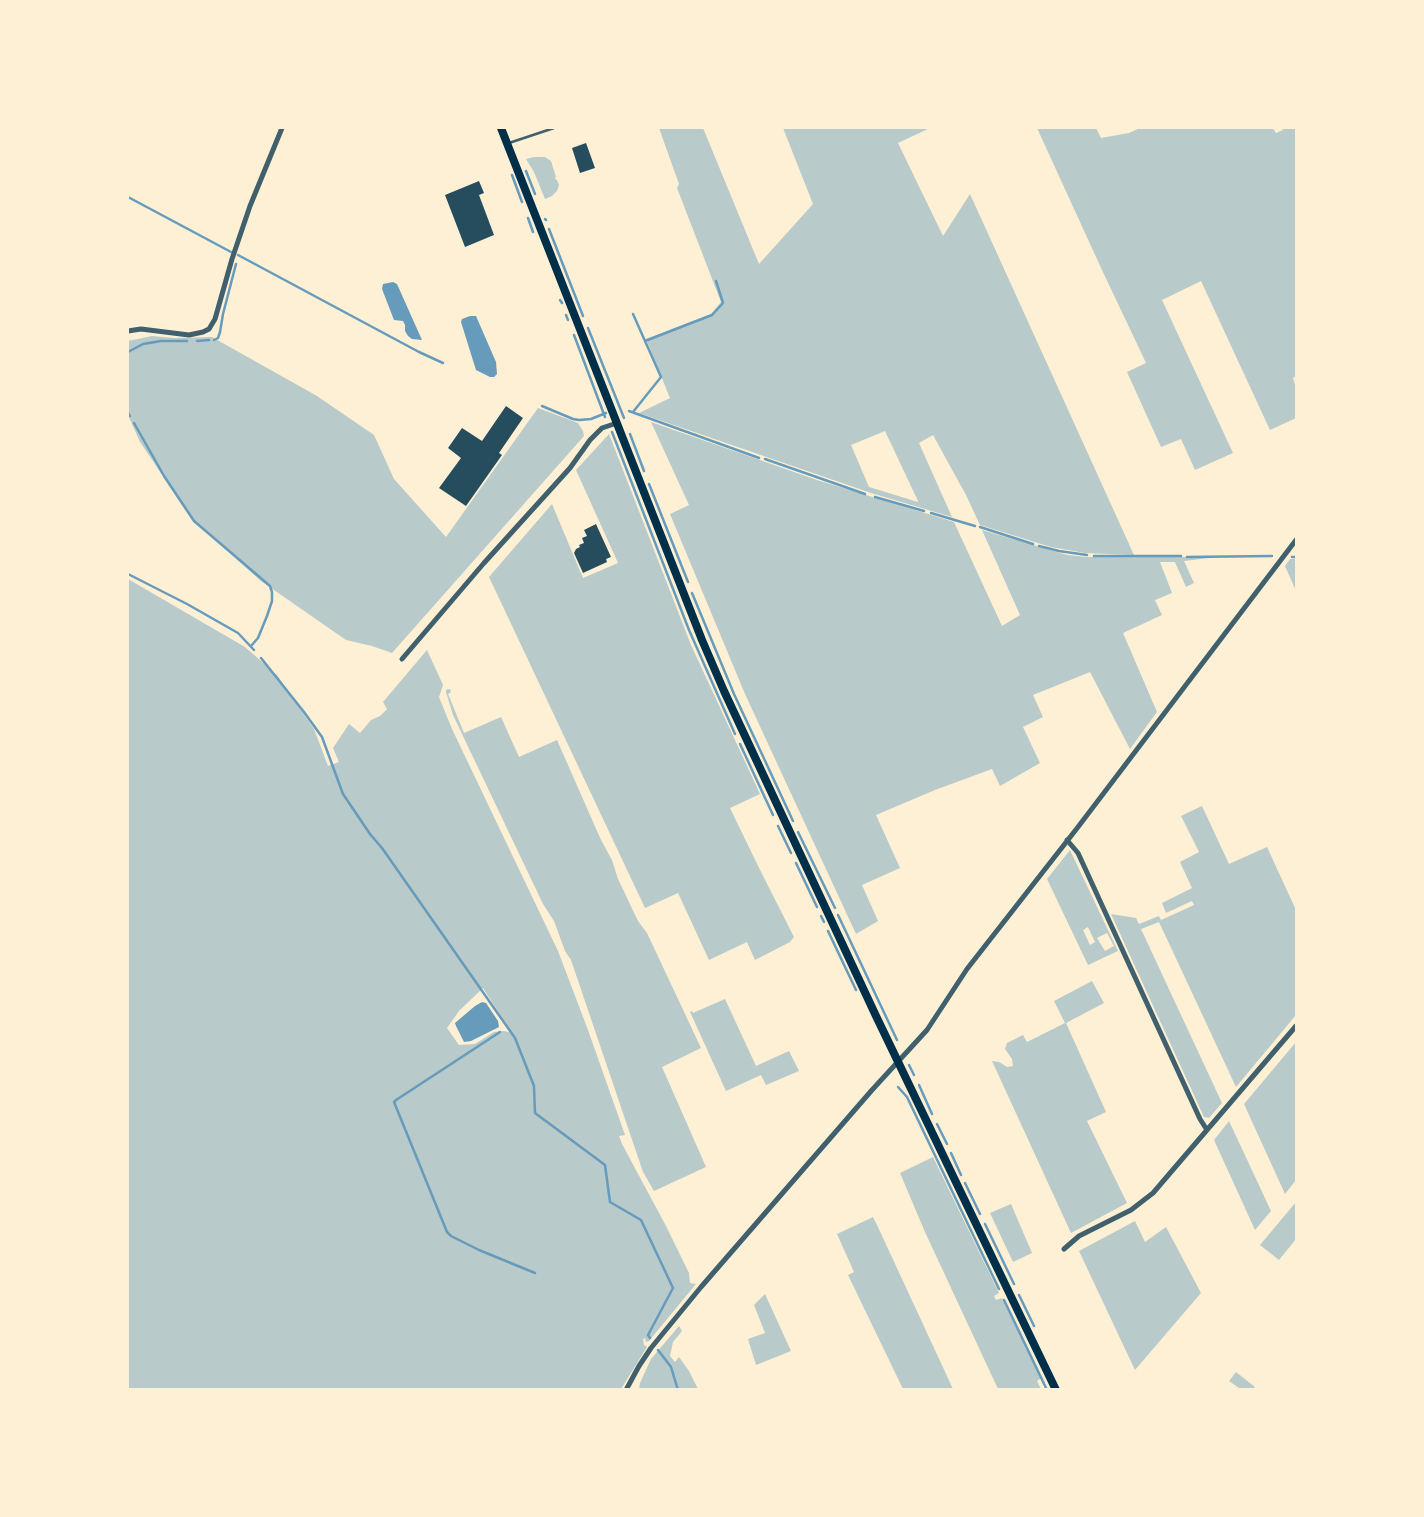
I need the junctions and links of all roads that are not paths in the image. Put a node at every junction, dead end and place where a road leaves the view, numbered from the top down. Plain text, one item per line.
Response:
1 (282, 128) edge
2 (501, 128) edge
3 (554, 128) edge
4 (508, 144) junction
5 (128, 331) edge
6 (616, 422) junction
7 (1296, 540) edge
8 (402, 659) dead end
9 (1068, 840) junction
10 (1296, 1026) edge
11 (898, 1061) junction
12 (1207, 1130) junction
13 (1064, 1249) dead end
14 (626, 1390) edge
15 (1056, 1390) edge

1 - 5 street
2 - 4 main road
3 - 4 lane
4 - 6 main road
6 - 8 street
6 - 11 main road
7 - 9 street
9 - 11 street
9 - 12 street
10 - 12 street
11 - 14 street
11 - 15 main road
12 - 13 street

